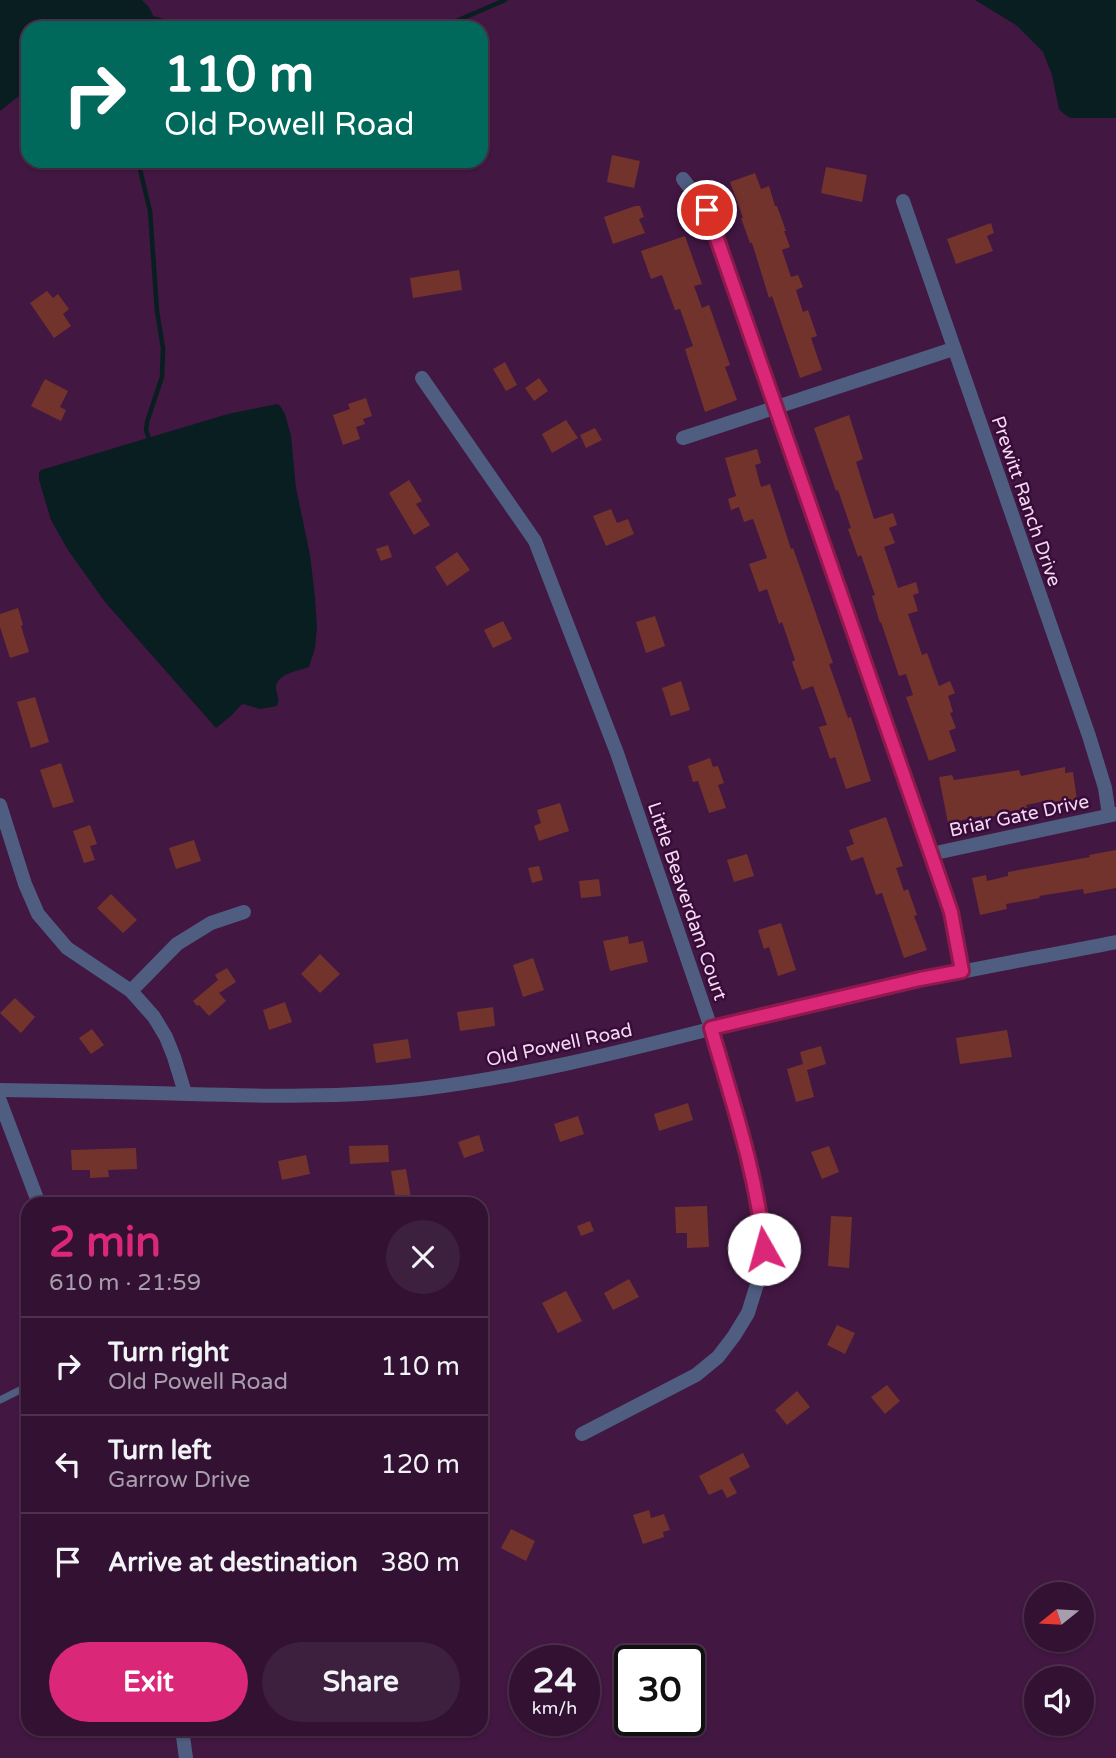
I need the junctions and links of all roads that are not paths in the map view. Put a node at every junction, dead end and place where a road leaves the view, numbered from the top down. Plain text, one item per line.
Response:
1 (683, 179) dead end
2 (903, 201) dead end
3 (953, 348) junction
4 (422, 378) dead end
5 (775, 407) junction
6 (683, 438) dead end
7 (0, 805) edge
8 (1113, 815) edge
9 (931, 854) junction
10 (244, 912) dead end
11 (1116, 942) edge
12 (962, 971) junction
13 (131, 990) junction
14 (711, 1028) junction
15 (0, 1090) edge
16 (185, 1093) junction
17 (0, 1101) edge
18 (36, 1197) edge
19 (21, 1389) edge
20 (0, 1399) edge
21 (582, 1434) dead end
22 (183, 1736) edge
23 (186, 1758) edge

1 - 5 street
2 - 3 street, Prewitt Ranch Drive
3 - 5 street
3 - 8 street, Prewitt Ranch Drive
4 - 14 street, Little Beaverdam Court
5 - 6 street
5 - 9 street
7 - 13 street
8 - 9 street, Briar Gate Drive
9 - 12 street
10 - 13 street
11 - 12 street, Old Powell Road
12 - 14 street, Old Powell Road
13 - 16 street
14 - 16 street, Old Powell Road
14 - 21 street, Little Beaverdam Court
15 - 16 street, Old Powell Road
17 - 18 street
19 - 20 lane
22 - 23 street

